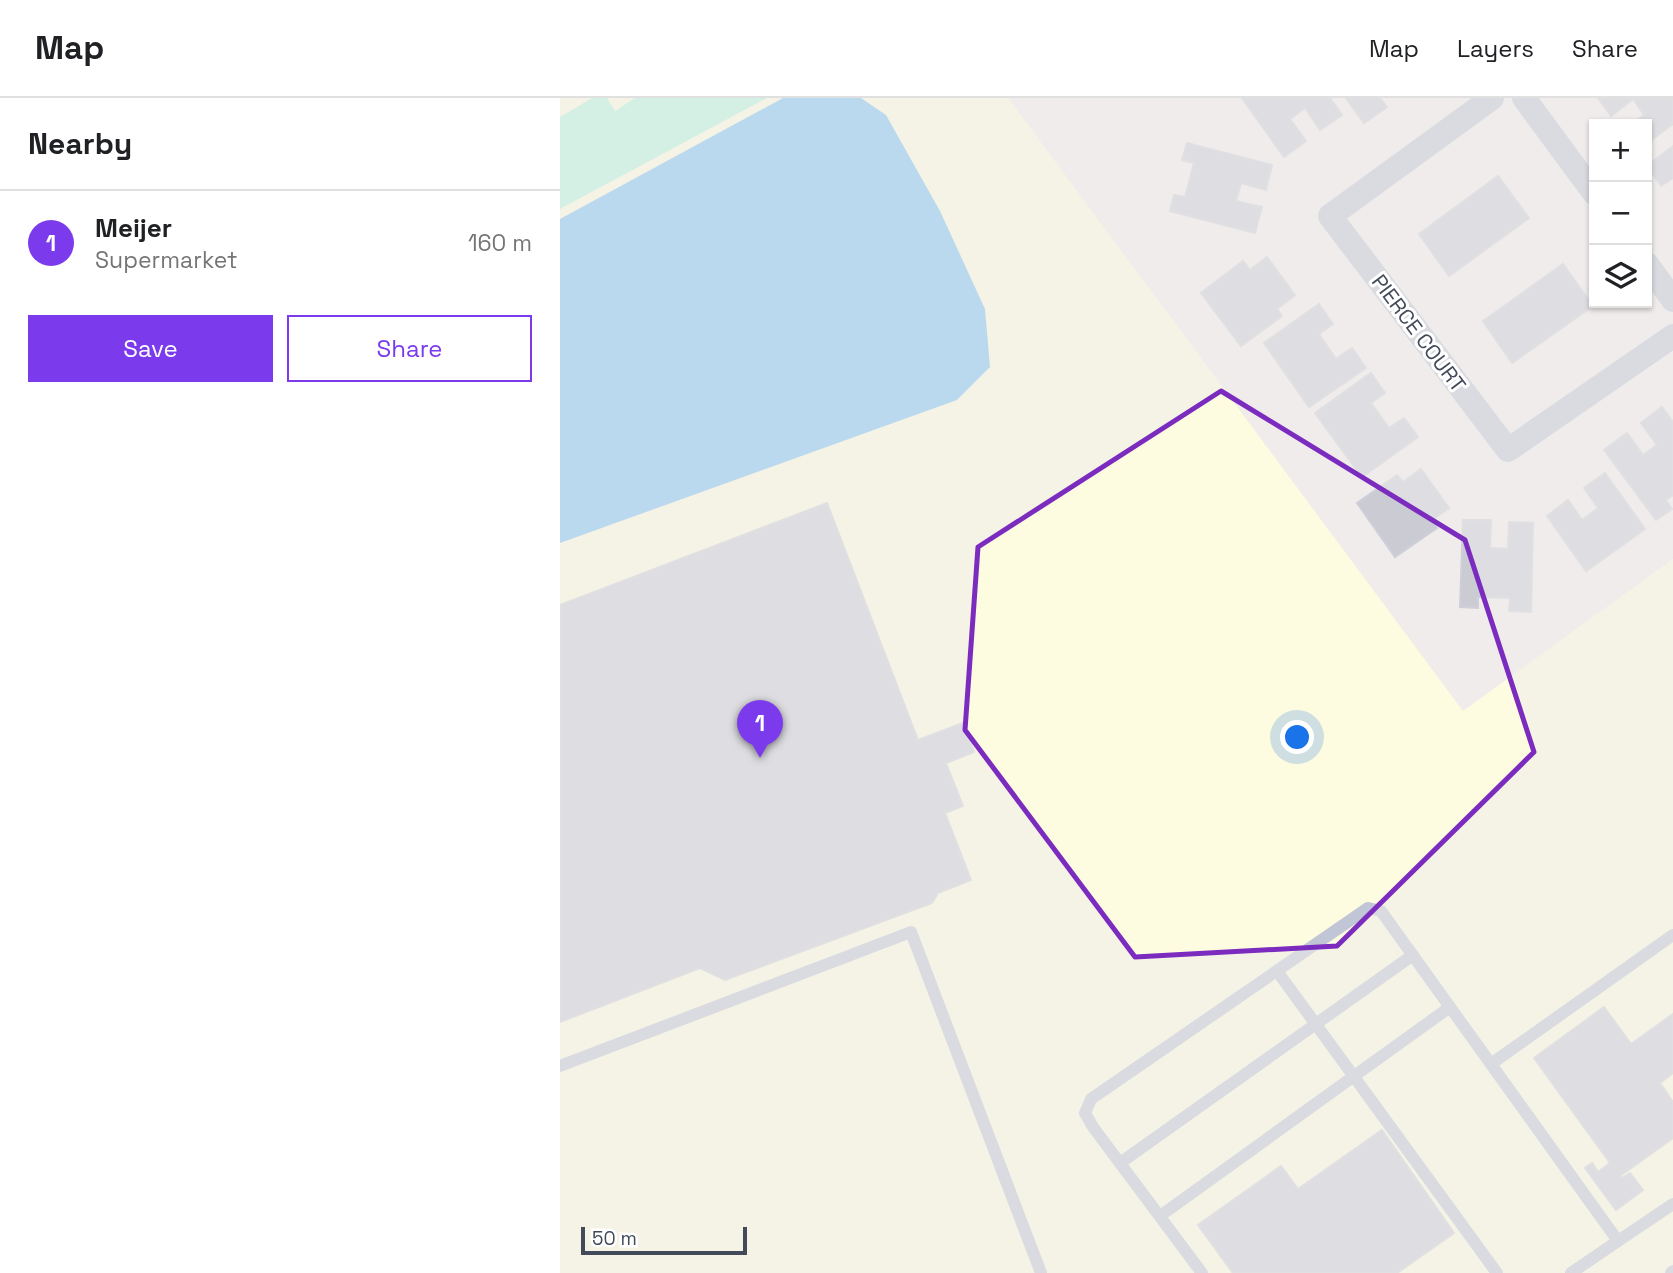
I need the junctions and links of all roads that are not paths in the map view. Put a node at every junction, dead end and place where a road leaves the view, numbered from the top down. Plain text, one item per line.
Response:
1 (1492, 98) edge
2 (1524, 98) edge
3 (1589, 186) edge
4 (1652, 271) edge
5 (1673, 300) edge
6 (1673, 336) edge
7 (1673, 935) edge
8 (1413, 955) junction
9 (1276, 971) junction
10 (1450, 1007) junction
11 (1315, 1024) junction
12 (1491, 1064) junction
13 (560, 1066) edge
14 (1353, 1076) junction
15 (1120, 1163) junction
16 (1673, 1204) edge
17 (1160, 1216) junction
18 (1618, 1241) junction
19 (1041, 1273) edge
20 (1202, 1273) edge
21 (1497, 1273) edge
22 (1570, 1273) edge

1 - 6 street, PIERCE COURT
2 - 3 street
4 - 5 street
7 - 12 lane
8 - 9 lane
8 - 10 lane
8 - 11 lane
9 - 11 lane
9 - 15 lane
10 - 12 lane
10 - 14 lane
11 - 14 lane
11 - 15 lane
12 - 18 lane
13 - 19 lane
14 - 17 lane
14 - 21 lane
15 - 17 lane
16 - 18 lane
17 - 20 lane
18 - 22 lane

